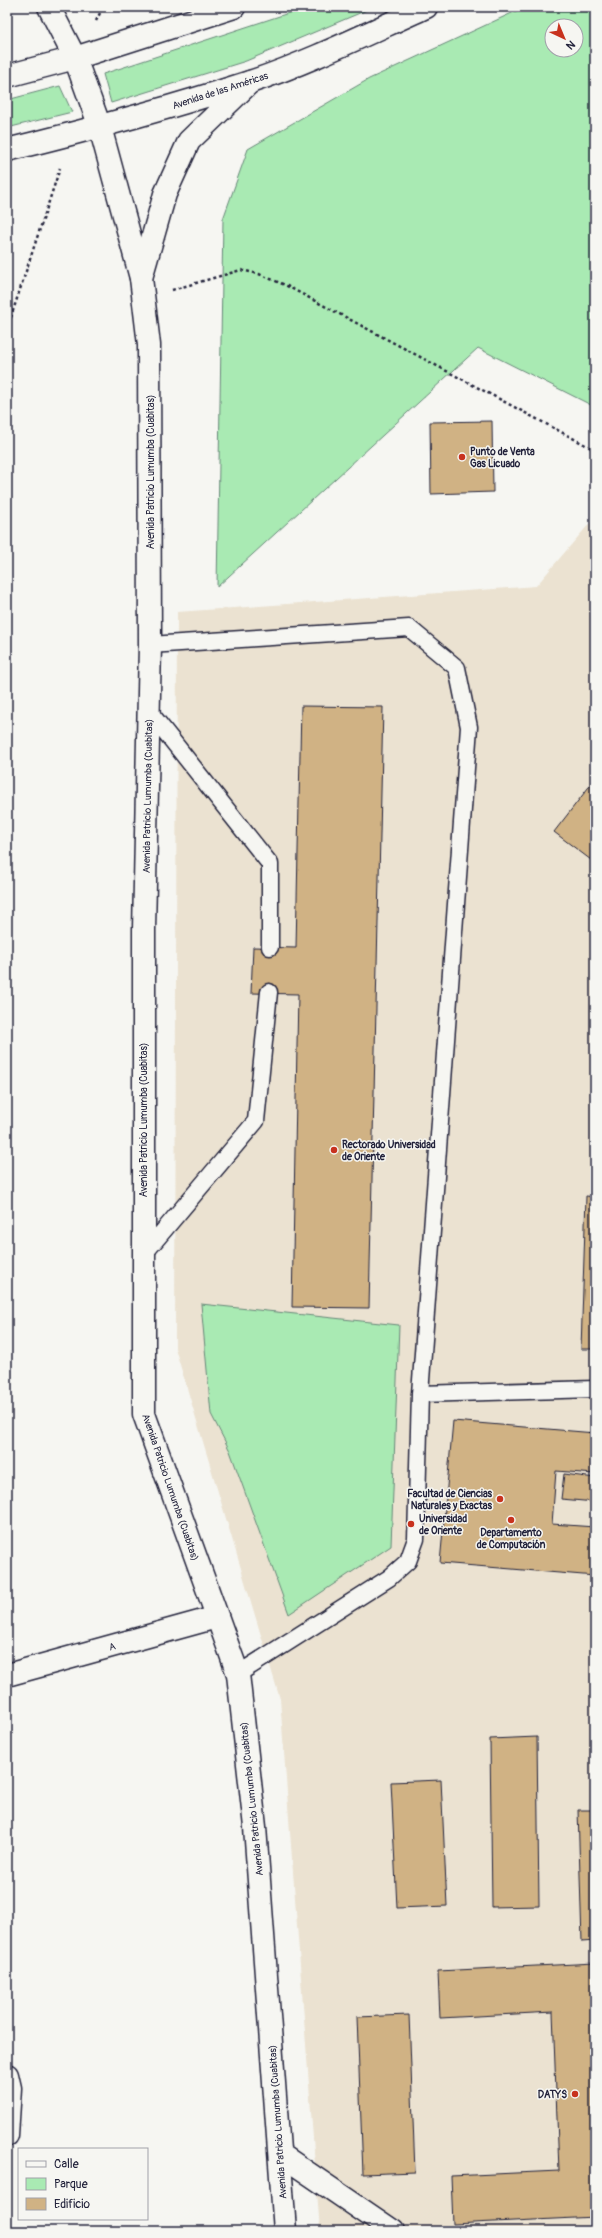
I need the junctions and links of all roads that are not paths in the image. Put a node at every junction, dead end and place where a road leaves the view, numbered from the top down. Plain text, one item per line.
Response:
1 (49, 7) edge
2 (234, 7) edge
3 (426, 7) edge
4 (75, 58) junction
5 (7, 76) edge
6 (250, 82) junction
7 (100, 127) junction
8 (7, 150) edge
9 (143, 288) junction
10 (150, 645) junction
11 (148, 710) junction
12 (270, 947) dead end
13 (269, 992) dead end
14 (143, 1255) junction
15 (595, 1389) edge
16 (420, 1394) junction
17 (217, 1616) junction
18 (238, 1674) junction
19 (7, 1676) edge
20 (7, 2075) edge
21 (7, 2135) edge
22 (280, 2154) junction
23 (285, 2231) edge
24 (393, 2231) edge

1 - 4 main road, Avenida Patricio Lumumba (Cuabitas)
2 - 4 main road
3 - 6 main road, Avenida de las Américas
4 - 5 main road
4 - 7 main road, Avenida Patricio Lumumba (Cuabitas)
6 - 7 main road, Avenida de las Américas
6 - 9 main road
7 - 8 main road, Avenida de las Américas
7 - 9 main road, Avenida Patricio Lumumba (Cuabitas)
9 - 10 main road, Avenida Patricio Lumumba (Cuabitas)
10 - 11 main road, Avenida Patricio Lumumba (Cuabitas)
10 - 16 lane
11 - 12 lane
11 - 14 main road, Avenida Patricio Lumumba (Cuabitas)
13 - 14 lane
14 - 17 main road, Avenida Patricio Lumumba (Cuabitas)
15 - 16 lane
16 - 18 lane
17 - 18 main road, Avenida Patricio Lumumba (Cuabitas)
17 - 19 main road, A
18 - 22 main road, Avenida Patricio Lumumba (Cuabitas)
20 - 21 main road
22 - 23 main road, Avenida Patricio Lumumba (Cuabitas)
22 - 24 main road

